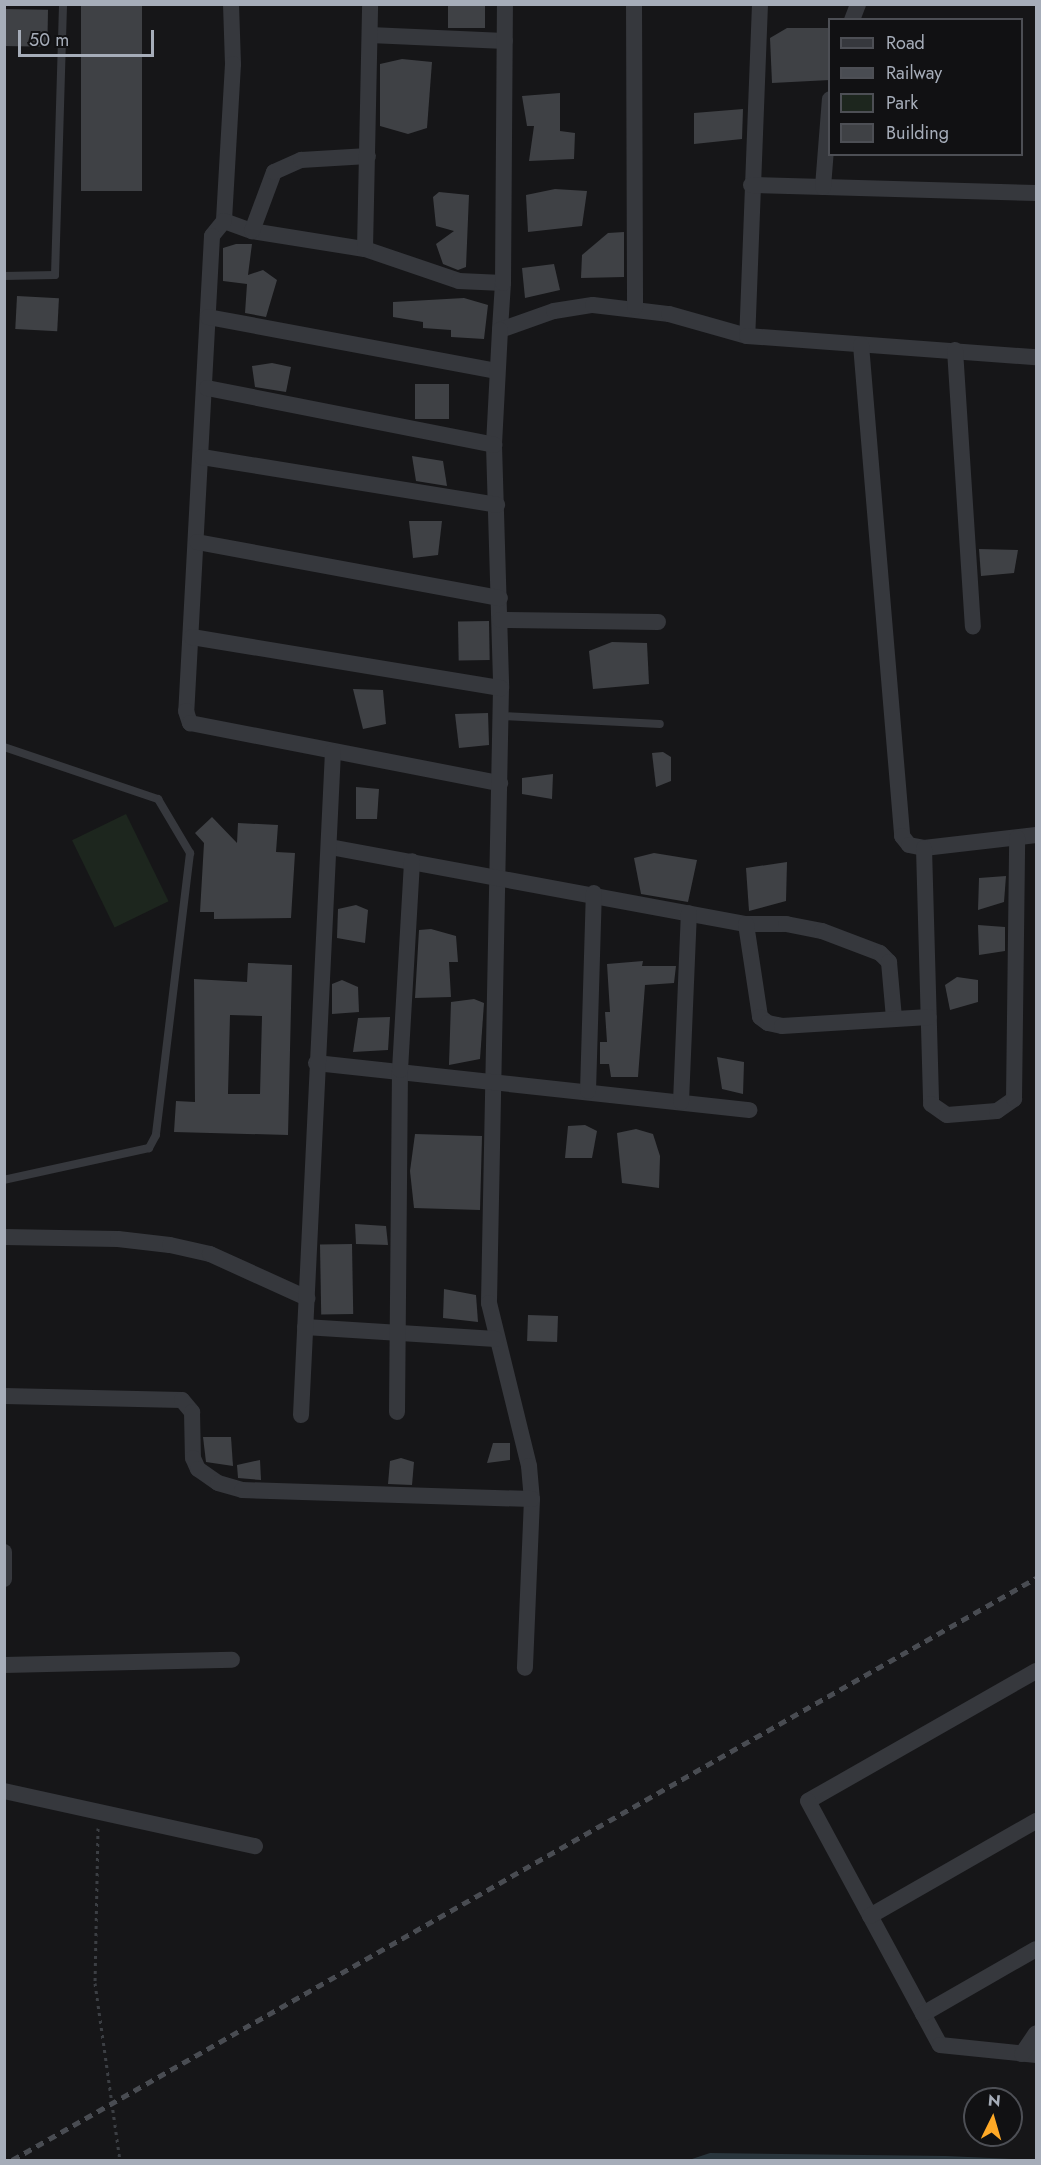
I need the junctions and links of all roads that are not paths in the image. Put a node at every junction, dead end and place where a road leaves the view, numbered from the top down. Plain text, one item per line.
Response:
1 (63, 4) edge
2 (231, 4) edge
3 (370, 4) edge
4 (505, 4) edge
5 (634, 4) edge
6 (760, 4) edge
7 (370, 35) junction
8 (504, 41) junction
9 (828, 124) edge
10 (368, 156) junction
11 (750, 185) junction
12 (823, 187) junction
13 (1036, 193) edge
14 (224, 221) junction
15 (252, 231) junction
16 (365, 249) junction
17 (4, 276) edge
18 (503, 283) junction
19 (635, 308) junction
20 (208, 317) junction
21 (500, 330) junction
22 (747, 336) junction
23 (861, 345) junction
24 (955, 350) junction
25 (1036, 357) edge
26 (496, 371) junction
27 (207, 388) junction
28 (494, 445) junction
29 (202, 457) junction
30 (497, 505) junction
31 (197, 542) junction
32 (500, 598) junction
33 (500, 621) junction
34 (658, 622) dead end
35 (973, 626) dead end
36 (192, 637) junction
37 (501, 688) junction
38 (501, 716) junction
39 (660, 724) dead end
40 (4, 747) edge
41 (333, 752) junction
42 (500, 783) junction
43 (1036, 835) edge
44 (1017, 838) junction
45 (330, 848) junction
46 (924, 848) junction
47 (412, 861) junction
48 (499, 876) junction
49 (594, 893) junction
50 (688, 914) junction
51 (746, 924) junction
52 (928, 1017) junction
53 (894, 1018) junction
54 (316, 1063) junction
55 (400, 1070) junction
56 (497, 1080) junction
57 (588, 1090) junction
58 (681, 1102) junction
59 (749, 1110) dead end
60 (4, 1180) edge
61 (4, 1238) edge
62 (307, 1298) junction
63 (305, 1327) junction
64 (399, 1334) junction
65 (496, 1340) junction
66 (4, 1396) edge
67 (397, 1412) dead end
68 (301, 1414) dead end
69 (532, 1499) junction
70 (4, 1552) edge
71 (4, 1579) edge
72 (232, 1660) dead end
73 (4, 1665) edge
74 (525, 1668) dead end
75 (1036, 1671) edge
76 (4, 1791) edge
77 (1036, 1821) edge
78 (255, 1846) dead end
79 (870, 1916) junction
80 (1036, 1949) edge
81 (923, 2014) junction
82 (1036, 2033) edge
83 (1029, 2055) edge

1 - 17 lane
2 - 14 street
3 - 7 street
4 - 8 street
5 - 19 street
6 - 11 street
7 - 8 street
7 - 10 street
8 - 18 street
9 - 12 street
10 - 15 street
10 - 16 street
11 - 12 street
11 - 22 street
12 - 13 street
14 - 15 street
14 - 20 street
15 - 16 street
16 - 18 street
18 - 21 street
19 - 21 street
19 - 22 street
20 - 26 street
20 - 27 street
21 - 26 street
22 - 23 street
23 - 24 street
23 - 46 street
24 - 25 street
24 - 35 street
26 - 28 street
27 - 28 street
27 - 29 street
28 - 30 street
29 - 30 street
29 - 31 street
30 - 32 street
31 - 32 street
31 - 36 street
32 - 33 street
33 - 34 street
33 - 37 street
36 - 37 street
36 - 41 street
37 - 38 street
38 - 39 lane
38 - 42 street
40 - 60 lane
41 - 42 street
41 - 45 street
42 - 48 street
43 - 44 street
44 - 46 street
44 - 52 street
45 - 47 street
45 - 54 street
46 - 52 street
47 - 48 street
47 - 55 street
48 - 49 street
48 - 56 street
49 - 50 street
49 - 57 street
50 - 51 street
50 - 58 street
51 - 53 street
51 - 53 street
52 - 53 street
54 - 55 street
54 - 62 street
55 - 56 street
55 - 64 street
56 - 57 street
56 - 65 street
57 - 58 street
58 - 59 street
61 - 62 street
62 - 63 street
63 - 64 street
63 - 68 street
64 - 65 street
64 - 67 street
65 - 69 street
66 - 69 street
69 - 74 street
70 - 71 street
72 - 73 street
75 - 79 street
76 - 78 street
77 - 79 street
79 - 81 street
80 - 81 street
81 - 83 street
82 - 83 street

